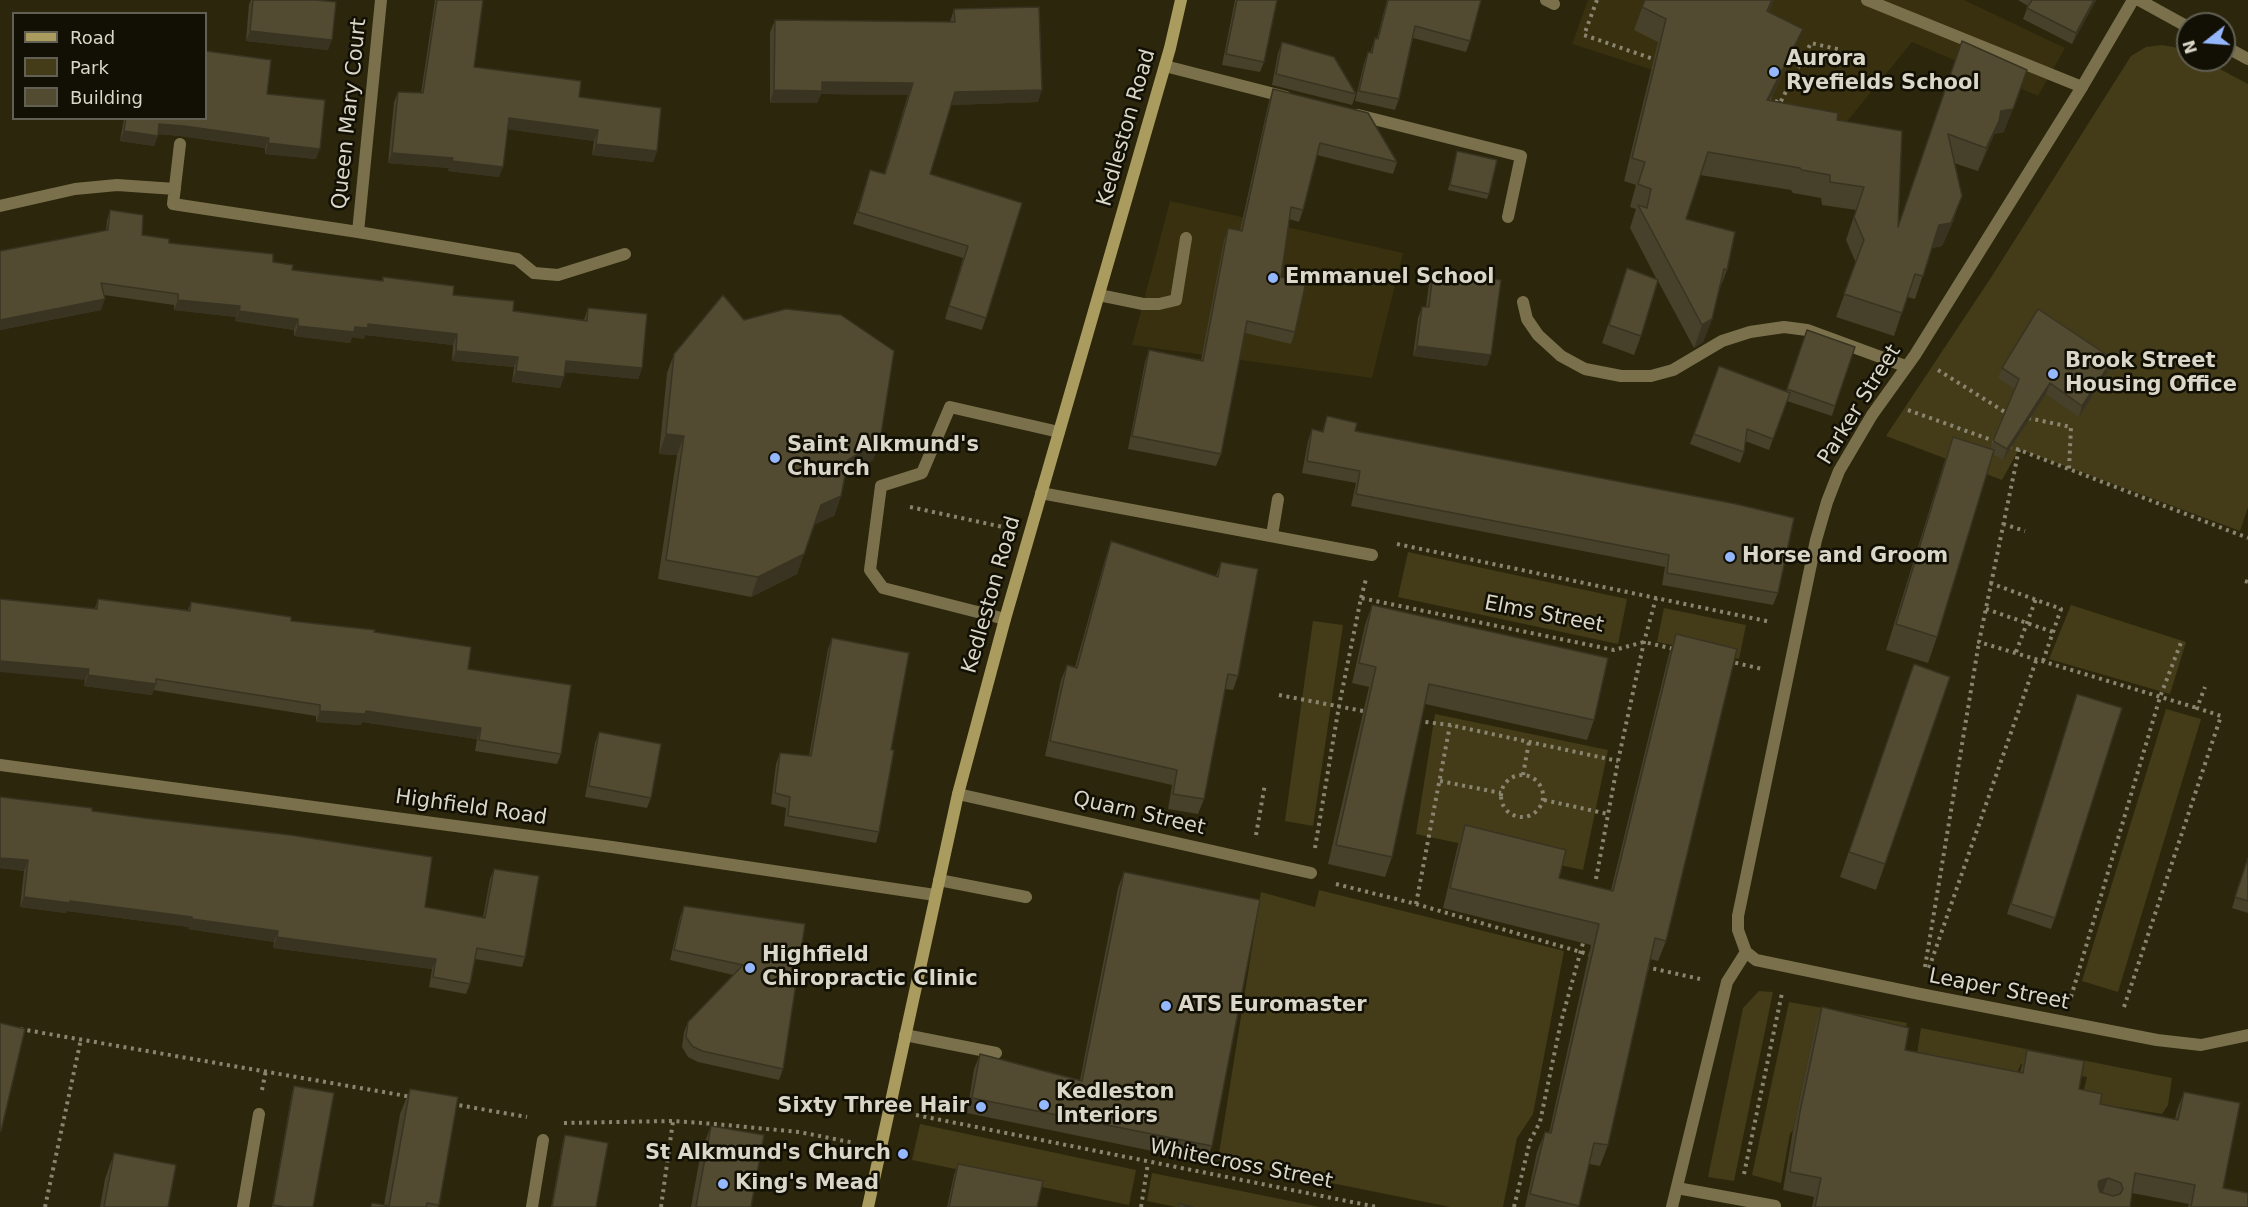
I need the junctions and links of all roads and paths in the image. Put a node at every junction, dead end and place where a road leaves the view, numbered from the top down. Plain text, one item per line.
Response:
1 (381, 0) edge
2 (1181, 0) edge
3 (1597, 0) edge
4 (1867, 0) edge
5 (2133, 0) edge
6 (2139, 0) edge
7 (2176, 20) edge
8 (1841, 50) dead end
9 (1660, 61) edge
10 (1165, 66) junction
11 (2082, 87) junction
12 (1759, 95) edge
13 (1303, 101) edge
14 (1349, 113) edge
15 (180, 144) edge
16 (174, 189) junction
17 (0, 206) edge
18 (1508, 217) dead end
19 (358, 232) junction
20 (1186, 238) dead end
21 (625, 254) dead end
22 (1099, 295) junction
23 (1522, 303) dead end
24 (1915, 355) junction
25 (1905, 366) junction
26 (1881, 401) junction
27 (2008, 414) junction
28 (2017, 416) edge
29 (2026, 418) edge
30 (2007, 424) edge
31 (1059, 432) junction
32 (2019, 449) junction
33 (2069, 469) junction
34 (1041, 493) junction
35 (1278, 499) dead end
36 (879, 500) junction
37 (2003, 524) junction
38 (2025, 531) dead end
39 (1030, 533) junction
40 (1272, 535) junction
41 (2248, 538) edge
42 (1388, 542) dead end
43 (1372, 555) dead end
44 (1990, 583) junction
45 (1656, 598) junction
46 (2036, 599) junction
47 (1986, 609) junction
48 (1005, 619) junction
49 (2028, 623) junction
50 (1798, 627) junction
51 (2053, 632) junction
52 (2182, 640) dead end
53 (1644, 642) junction
54 (1979, 642) junction
55 (1677, 650) edge
56 (2016, 652) junction
57 (2037, 658) junction
58 (1722, 660) edge
59 (2043, 661) junction
60 (1788, 675) junction
61 (2205, 687) dead end
62 (1279, 695) dead end
63 (2160, 697) junction
64 (1340, 706) junction
65 (2197, 708) junction
66 (1363, 711) dead end
67 (1418, 721) edge
68 (1450, 725) junction
69 (1529, 742) junction
70 (1618, 761) junction
71 (0, 765) edge
72 (1524, 775) junction
73 (1440, 780) junction
74 (1265, 784) dead end
75 (1501, 793) junction
76 (958, 794) junction
77 (1544, 800) junction
78 (1608, 814) junction
79 (1252, 860) junction
80 (1311, 873) junction
81 (1596, 879) dead end
82 (939, 880) junction
83 (935, 895) junction
84 (1026, 897) dead end
85 (1416, 904) junction
86 (1582, 943) edge
87 (1579, 952) junction
88 (1746, 952) junction
89 (1600, 957) edge
90 (1643, 966) edge
91 (1788, 966) junction
92 (1727, 982) junction
93 (1920, 994) junction
94 (2063, 1022) junction
95 (12, 1027) edge
96 (2115, 1033) junction
97 (905, 1035) junction
98 (2248, 1035) edge
99 (81, 1039) junction
100 (996, 1053) dead end
101 (416, 1097) edge
102 (451, 1104) edge
103 (888, 1110) junction
104 (259, 1114) dead end
105 (532, 1118) dead end
106 (673, 1121) junction
107 (560, 1122) dead end
108 (543, 1140) dead end
109 (879, 1148) junction
110 (1148, 1163) junction
111 (1677, 1188) junction
112 (1739, 1199) junction
113 (1345, 1201) junction
114 (1775, 1206) edge
115 (45, 1207) edge
116 (243, 1207) edge
117 (532, 1207) edge
118 (662, 1207) edge
119 (868, 1207) edge
120 (1141, 1207) edge
121 (1344, 1207) edge
122 (1377, 1207) edge
123 (1514, 1207) edge
124 (1672, 1207) edge

1 - 19 street, Queen Mary Court
2 - 10 street, Kedleston Road
3 - 9 path
4 - 11 street
5 - 11 street, Parker Street
6 - 7 street
8 - 12 path
10 - 13 street
10 - 22 street, Kedleston Road
11 - 24 street, Parker Street
14 - 18 street
15 - 16 street
16 - 17 street
16 - 19 street, Queen Mary Court
19 - 21 street, Queen Mary Court
20 - 22 street
22 - 31 street, Kedleston Road
23 - 25 street
24 - 25 street, Parker Street
24 - 27 path
25 - 26 street, Parker Street
26 - 32 path
26 - 50 street, Parker Street
27 - 28 path
27 - 30 path
29 - 33 path
31 - 34 street, Kedleston Road
31 - 36 street
32 - 33 path
32 - 37 path
33 - 41 path
34 - 39 street, Kedleston Road
34 - 40 street
35 - 40 street
36 - 39 path
36 - 48 street
37 - 38 path
37 - 44 path
39 - 48 street, Kedleston Road
40 - 43 street
42 - 45 path, Elms Street
44 - 46 path
44 - 47 path
45 - 50 path, Elms Street
45 - 53 path
46 - 49 path
46 - 51 path
47 - 49 path
47 - 54 path
48 - 76 street, Kedleston Road
49 - 51 path
49 - 56 path
50 - 60 street, Parker Street
51 - 59 path
52 - 63 path
53 - 55 path, Elms Street
53 - 64 path, Elms Street
53 - 70 path
54 - 56 path
54 - 93 path
56 - 57 path
57 - 59 path
57 - 93 path
58 - 60 path
59 - 63 path
60 - 88 street, Parker Street
61 - 65 path
62 - 64 path
63 - 65 path
63 - 94 path
64 - 66 path
64 - 80 path
65 - 96 path
67 - 68 path
68 - 69 path
68 - 73 path
69 - 70 path
69 - 72 path
70 - 78 path
71 - 83 street, Highfield Road
72 - 75 path
72 - 77 path
73 - 75 path
73 - 85 path
74 - 79 path
75 - 77 path
76 - 79 street, Quarn Street
76 - 82 street, Kedleston Road
77 - 78 path
78 - 81 path
79 - 80 street, Quarn Street
80 - 85 path
82 - 83 street, Kedleston Road
82 - 84 street
83 - 97 street, Kedleston Road
85 - 87 path
86 - 87 path
87 - 89 path
87 - 123 path
88 - 91 street, Leaper Street
88 - 92 street
90 - 92 path
91 - 93 street, Leaper Street
91 - 112 path
92 - 111 street
93 - 94 street, Leaper Street
94 - 96 street, Leaper Street
95 - 99 path
96 - 98 street, Leaper Street
97 - 100 street
97 - 103 street, Kedleston Road
99 - 101 path
99 - 115 path
102 - 105 path
103 - 109 street, Kedleston Road
103 - 110 path, Whitecross Street
104 - 116 street
106 - 107 path
106 - 109 path
106 - 118 path
108 - 117 street
109 - 119 street, Kedleston Road
110 - 113 path, Whitecross Street
110 - 120 path
111 - 112 street
111 - 124 street
112 - 114 street
113 - 121 path
113 - 122 path, Whitecross Street

